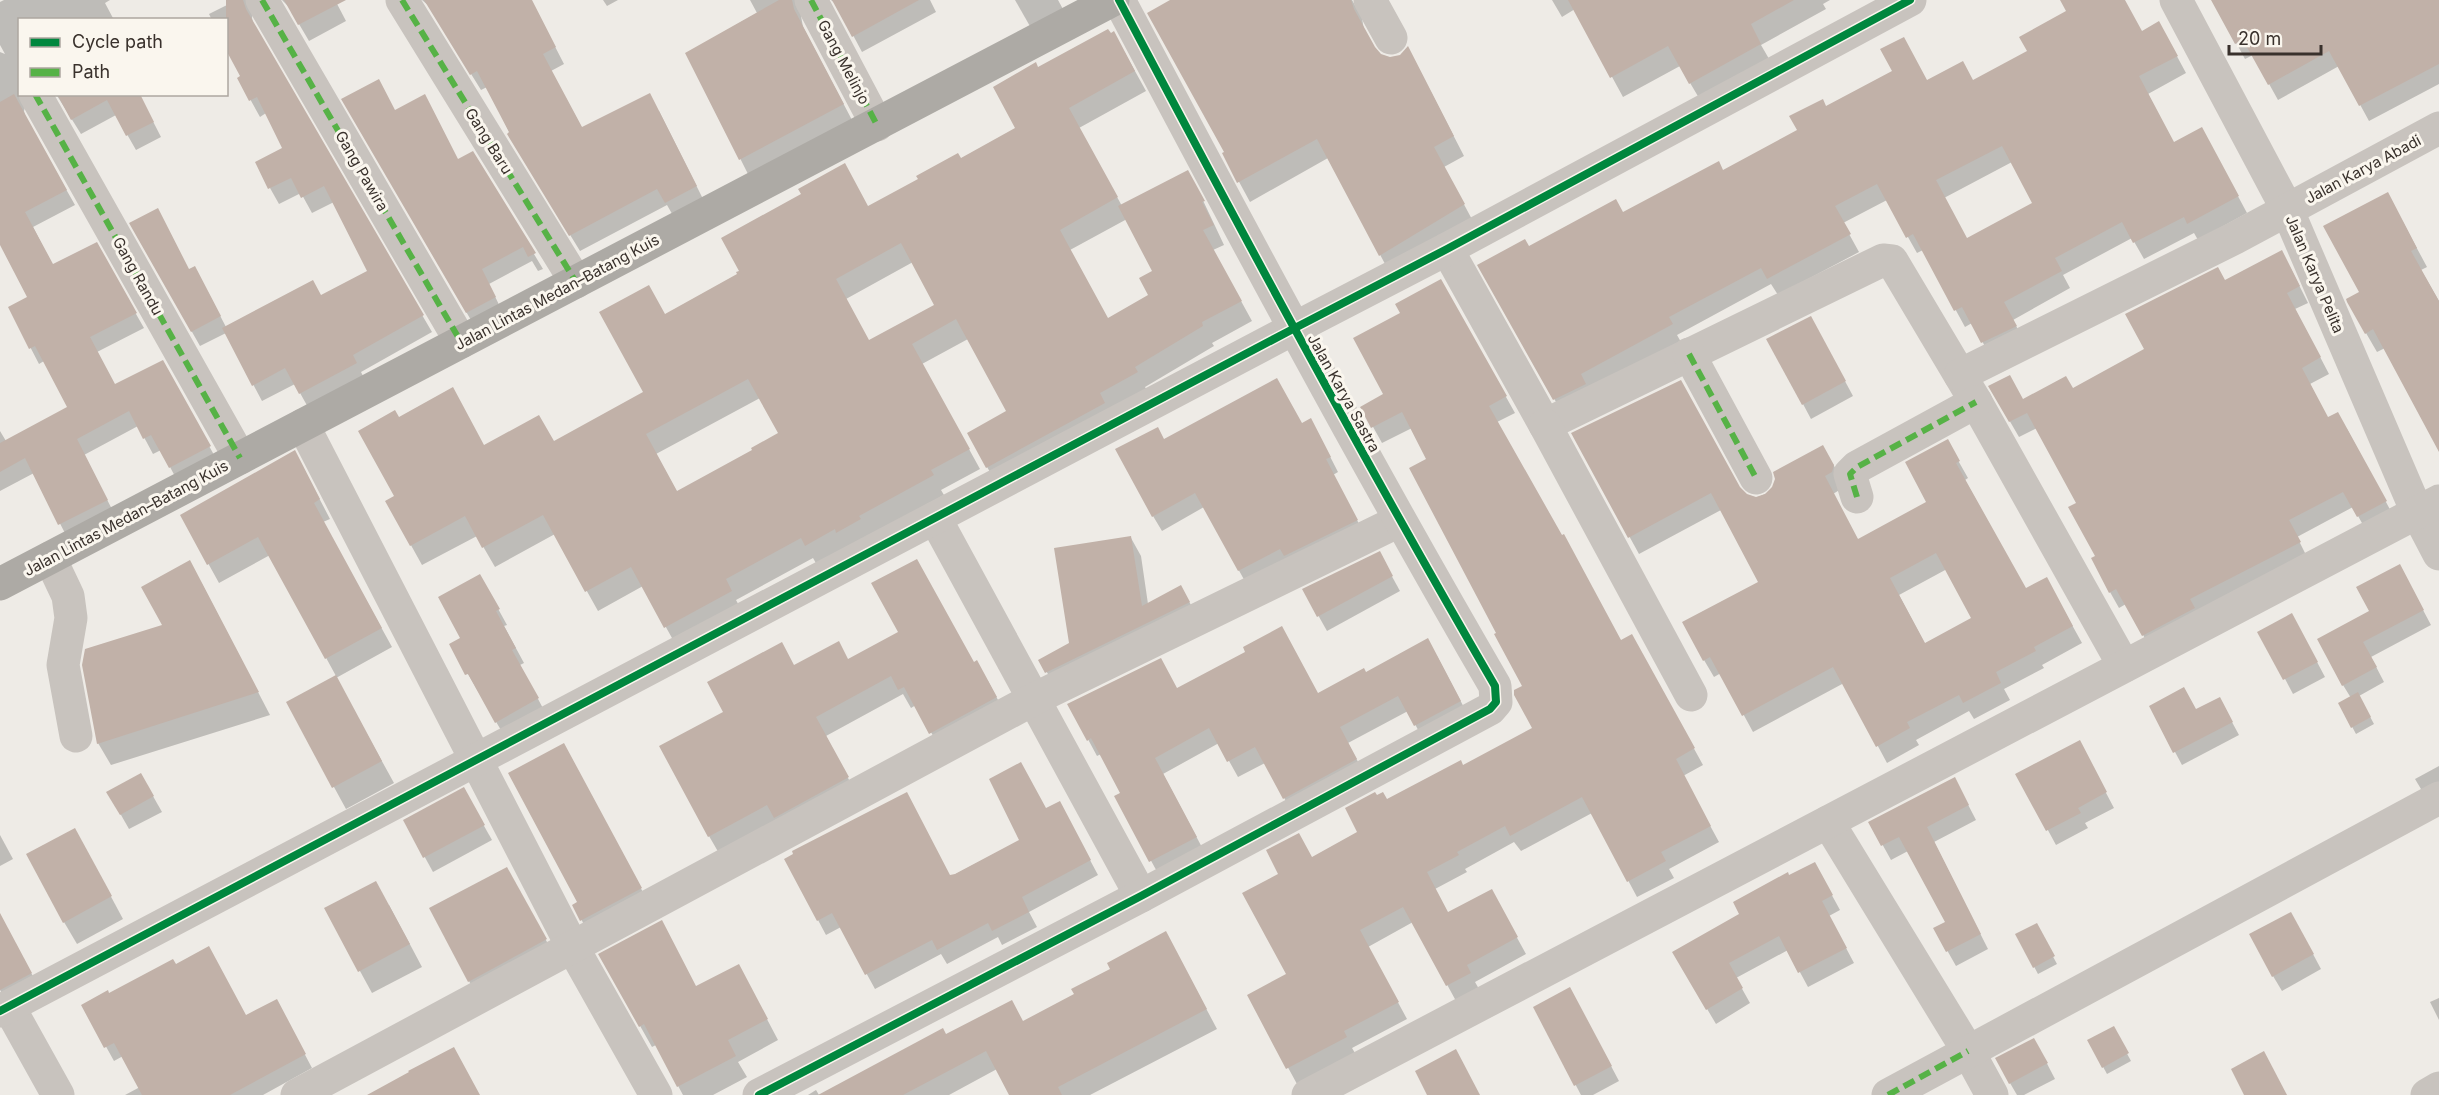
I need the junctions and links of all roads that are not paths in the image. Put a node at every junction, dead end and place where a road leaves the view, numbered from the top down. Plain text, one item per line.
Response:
1 (262, 0) edge
2 (402, 0) edge
3 (810, 0) edge
4 (1370, 0) edge
5 (1910, 0) edge
6 (2176, 0) edge
7 (1105, 2) edge
8 (1391, 38) dead end
9 (36, 96) edge
10 (877, 124) junction
11 (2439, 128) edge
12 (2287, 209) junction
13 (1447, 249) junction
14 (576, 282) junction
15 (1293, 328) junction
16 (461, 342) junction
17 (1689, 354) junction
18 (1968, 389) junction
19 (303, 425) junction
20 (1545, 425) junction
21 (240, 458) junction
22 (1756, 478) dead end
23 (1857, 497) dead end
24 (2428, 506) edge
25 (935, 518) junction
26 (1399, 521) junction
27 (2439, 554) edge
28 (50, 558) junction
29 (0, 584) edge
30 (2124, 666) junction
31 (1691, 695) dead end
32 (1034, 699) junction
33 (76, 736) dead end
34 (477, 759) junction
35 (2439, 798) edge
36 (1828, 822) junction
37 (1141, 897) junction
38 (573, 948) junction
39 (5, 1009) edge
40 (1968, 1051) junction
41 (2439, 1088) edge
42 (58, 1095) edge
43 (297, 1095) edge
44 (656, 1095) edge
45 (759, 1095) edge
46 (1308, 1095) edge
47 (1888, 1095) edge
48 (1992, 1095) edge
49 (2427, 1095) edge

1 - 16 street, Gang Pawira
2 - 14 street, Gang Baru
3 - 10 street, Gang Melinjo
4 - 8 street
5 - 13 street
6 - 12 street, Jalan Karya Pelita
7 - 10 highway, Jalan Lintas Medan–Batang Kuis
7 - 15 street, Jalan Karya Sastra
9 - 21 street, Gang Randu
10 - 14 highway, Jalan Lintas Medan–Batang Kuis
11 - 12 street, Jalan Karya Abadi
12 - 18 street, Jalan Karya Abadi
12 - 24 street, Jalan Karya Pelita
13 - 15 street
13 - 20 street
14 - 16 highway, Jalan Lintas Medan–Batang Kuis
15 - 25 street
15 - 26 street, Jalan Karya Sastra
16 - 19 highway, Jalan Lintas Medan–Batang Kuis
17 - 18 street
17 - 20 street
17 - 22 street
18 - 23 street, Jalan Karya Abadi
18 - 30 street
19 - 21 highway, Jalan Lintas Medan–Batang Kuis
19 - 34 street
20 - 31 street
21 - 28 highway, Jalan Lintas Medan–Batang Kuis
24 - 27 street, Jalan Karya Pelita
24 - 30 street
25 - 32 street
25 - 34 street
26 - 32 street
26 - 37 street, Jalan Karya Sastra
28 - 29 highway, Jalan Lintas Medan–Batang Kuis
28 - 33 street
30 - 36 street
32 - 37 street
32 - 38 street
34 - 38 street
34 - 39 street
35 - 40 street
36 - 40 street
36 - 46 street
37 - 45 street
38 - 43 street
38 - 44 street
39 - 42 street
40 - 47 street
40 - 48 street
41 - 49 street

